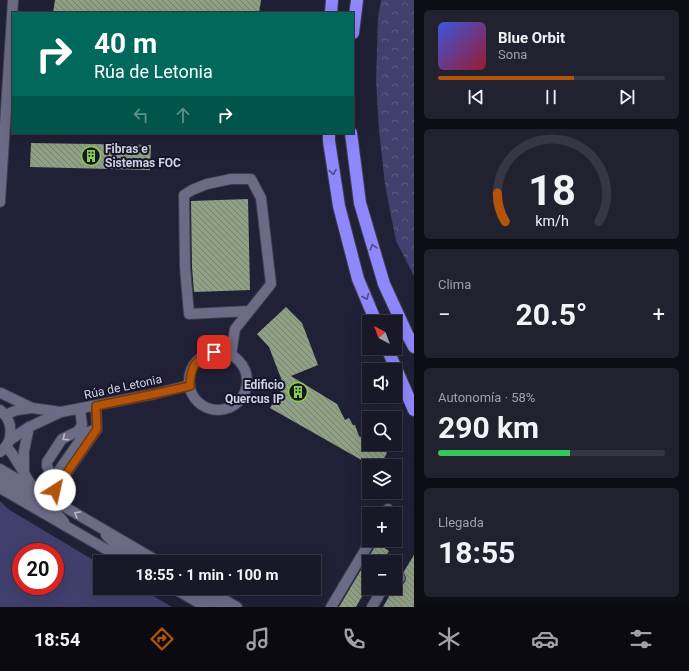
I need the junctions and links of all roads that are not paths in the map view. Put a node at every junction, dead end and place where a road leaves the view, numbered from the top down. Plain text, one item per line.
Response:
1 (13, 0) edge
2 (332, 0) edge
3 (357, 0) edge
4 (12, 12) edge
5 (330, 12) edge
6 (12, 16) edge
7 (354, 25) edge
8 (328, 134) edge
9 (351, 134) edge
10 (0, 202) edge
11 (249, 311) junction
12 (373, 315) edge
13 (414, 347) edge
14 (231, 355) junction
15 (391, 355) edge
16 (392, 355) edge
17 (190, 386) junction
18 (414, 391) edge
19 (0, 392) edge
20 (96, 406) junction
21 (32, 408) junction
22 (80, 409) junction
23 (414, 410) edge
24 (2, 412) edge
25 (61, 412) junction
26 (29, 427) junction
27 (6, 446) edge
28 (0, 469) edge
29 (24, 471) junction
30 (59, 477) junction
31 (0, 478) edge
32 (0, 488) edge
33 (34, 489) junction
34 (49, 498) junction
35 (68, 527) junction
36 (100, 528) junction
37 (366, 547) edge
38 (116, 555) edge
39 (131, 555) edge
40 (148, 555) edge
41 (185, 595) edge
42 (201, 595) edge
43 (216, 595) edge
44 (379, 595) edge
45 (206, 607) edge
46 (222, 607) edge
47 (237, 607) edge
48 (331, 607) edge
49 (372, 607) edge

1 - 4 street
2 - 5 highway
3 - 7 highway
6 - 10 street
8 -> 12 highway
13 -> 9 highway
11 - 11 street
11 - 14 street
14 - 17 street
14 - 17 street
15 - 23 highway
16 - 18 highway
17 - 20 street, Rúa de Letonia
19 - 21 street, Rúa de Letonia
19 - 24 street
20 - 22 street, Rúa de Letonia
20 - 30 street
21 - 24 street, Rúa de Letonia
21 - 25 street, Rúa de Letonia
22 - 25 street, Rúa de Letonia
22 -> 30 street
24 - 27 street
25 - 26 street, Rúa de Letonia
26 - 27 street, Rúa de Letonia
26 - 29 street
27 - 29 street
28 - 33 street
29 - 33 street
30 - 34 street
31 - 35 street
32 - 35 street
33 - 34 street
36 -> 34 street
35 - 38 street
36 - 39 street
36 - 40 street
37 - 48 street
41 - 45 street
42 - 46 street
43 - 47 street
44 - 49 street

